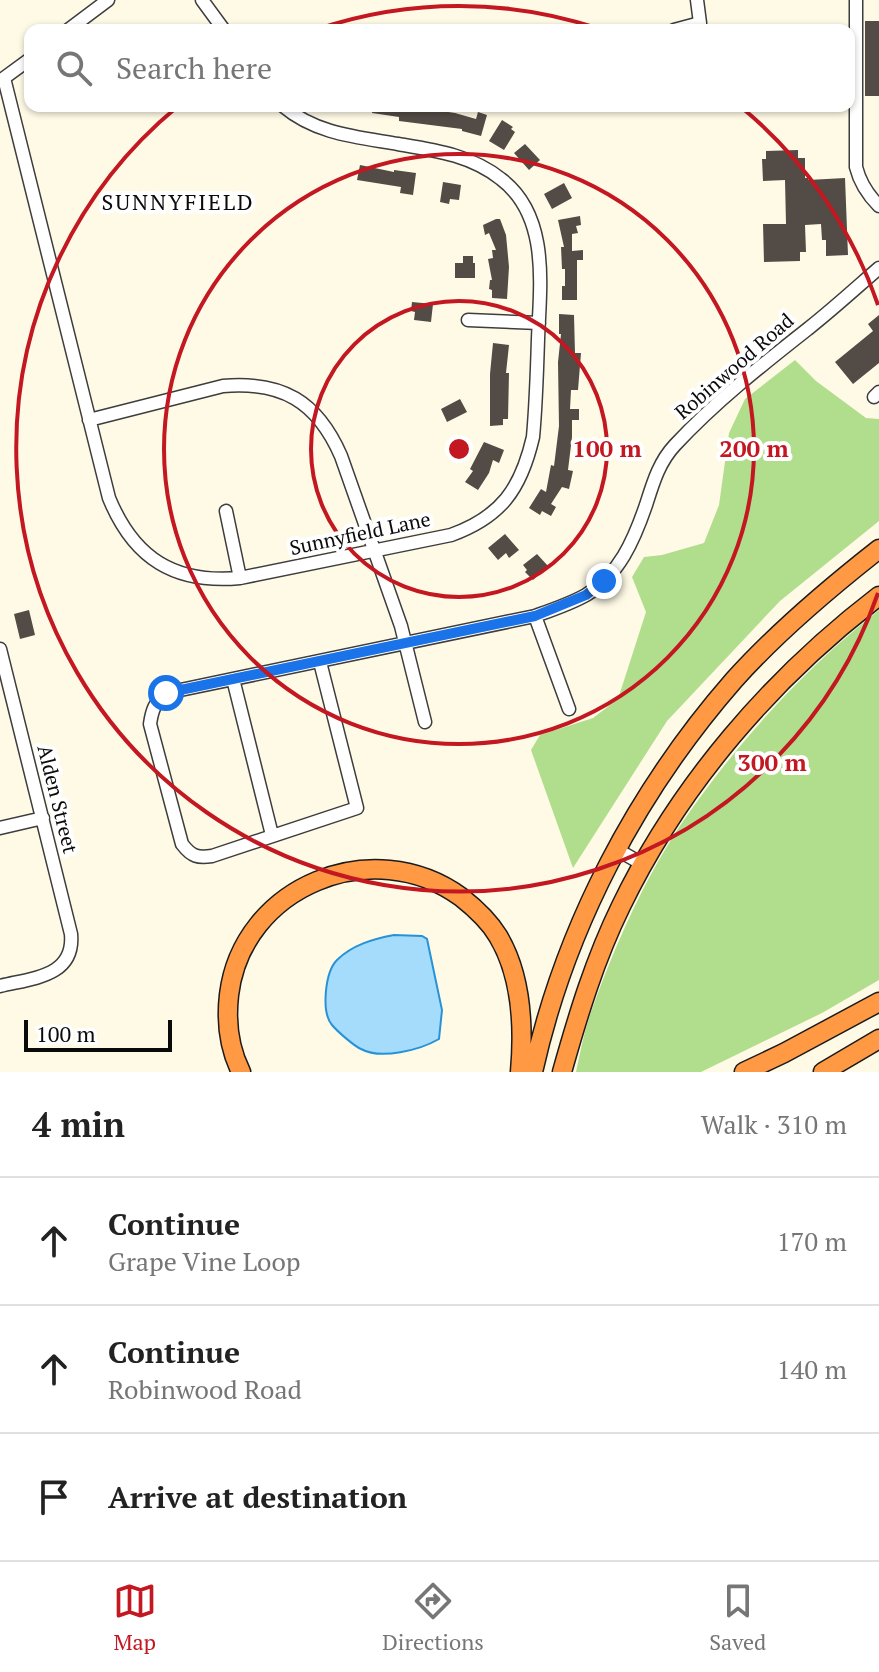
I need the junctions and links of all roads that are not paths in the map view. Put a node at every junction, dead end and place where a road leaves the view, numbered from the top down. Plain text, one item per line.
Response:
1 (108, 0) edge
2 (202, 0) edge
3 (697, 0) edge
4 (856, 0) edge
5 (76, 24) edge
6 (220, 24) edge
7 (696, 24) edge
8 (24, 64) edge
9 (2, 80) edge
10 (290, 112) edge
11 (879, 206) edge
12 (879, 268) edge
13 (468, 320) dead end
14 (539, 323) junction
15 (89, 420) junction
16 (226, 511) dead end
17 (374, 549) junction
18 (879, 549) edge
19 (240, 578) junction
20 (879, 596) edge
21 (535, 616) junction
22 (406, 644) junction
23 (0, 649) edge
24 (320, 662) junction
25 (3, 670) edge
26 (233, 679) junction
27 (569, 709) dead end
28 (425, 722) dead end
29 (43, 818) junction
30 (0, 828) edge
31 (272, 835) junction
32 (616, 849) junction
33 (644, 865) junction
34 (0, 986) edge
35 (879, 1002) edge
36 (879, 1010) edge
37 (879, 1039) edge
38 (879, 1046) edge
39 (241, 1072) edge
40 (520, 1072) edge
41 (533, 1072) edge
42 (562, 1072) edge
43 (744, 1072) edge
44 (771, 1072) edge
45 (823, 1072) edge
46 (841, 1072) edge

1 - 5 street
2 - 6 street
3 - 7 street
4 - 11 street
8 - 9 street
9 - 15 street, Sunnyfield Lane
10 - 14 street, Sunnyfield Lane
12 - 21 street, Robinwood Road
13 - 14 street
14 - 17 street, Sunnyfield Lane
15 - 17 street
15 - 19 street, Sunnyfield Lane
16 - 19 street
17 - 19 street, Sunnyfield Lane
17 - 22 street
18 - 32 highway
20 - 33 highway
21 - 22 street, Robinwood Road
21 - 27 street
22 - 24 street, Robinwood Road
22 - 28 street
23 - 25 street, Alden Street
24 - 26 street, Robinwood Road
24 - 31 street
25 - 29 street, Alden Street
26 - 31 street
26 - 31 street, Robinwood Road
29 - 30 street
29 - 34 street, Alden Street
32 - 33 street
32 - 41 highway
33 - 42 highway
35 - 43 highway
36 - 44 highway
37 - 45 highway
38 - 46 highway
39 - 40 highway

